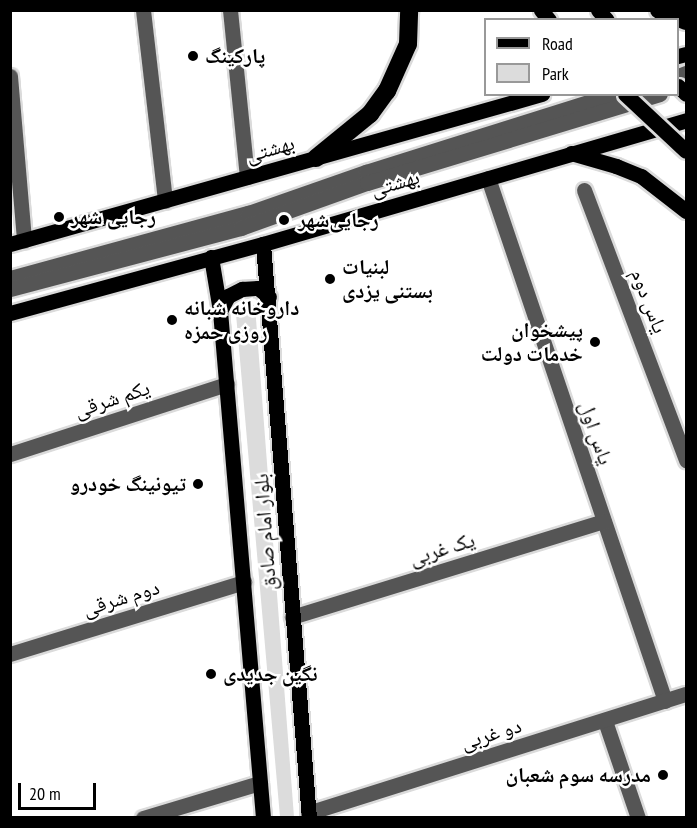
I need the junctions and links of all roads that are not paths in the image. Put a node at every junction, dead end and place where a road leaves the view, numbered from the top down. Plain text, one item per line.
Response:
1 (143, 10) edge
2 (230, 10) edge
3 (409, 10) edge
4 (659, 10) edge
5 (687, 21) edge
6 (10, 76) edge
7 (535, 96) edge
8 (607, 96) edge
9 (627, 96) edge
10 (653, 96) edge
11 (687, 120) edge
12 (687, 151) edge
13 (570, 153) junction
14 (316, 158) junction
15 (247, 177) junction
16 (488, 178) junction
17 (584, 190) dead end
18 (165, 201) junction
19 (687, 211) edge
20 (17, 242) edge
21 (263, 244) junction
22 (211, 257) junction
23 (10, 278) edge
24 (10, 289) edge
25 (269, 297) junction
26 (220, 311) junction
27 (10, 313) edge
28 (227, 384) junction
29 (10, 454) edge
30 (687, 460) edge
31 (604, 521) junction
32 (244, 582) junction
33 (292, 616) junction
34 (10, 654) edge
35 (687, 694) edge
36 (665, 701) junction
37 (605, 721) junction
38 (260, 783) junction
39 (308, 815) edge
40 (143, 818) edge
41 (262, 818) edge
42 (638, 818) edge

1 - 18 street
2 - 15 street
3 - 14 highway
4 - 5 highway
6 - 20 street
7 - 14 main road, بهشتی
8 - 23 street
9 - 12 main road, bridge
10 - 24 street
11 - 13 main road, بهشتى
13 - 16 main road, بهشتى
13 - 19 main road
14 - 15 main road, بهشتی
15 - 18 main road, بهشتی
16 - 21 main road, بهشتى
16 - 31 street, یاس اول
17 - 30 street, یاس دوم
18 - 20 main road, بهشتی
21 - 22 main road, بهشتى
21 - 25 main road, بلوار امام صادق
22 - 26 main road, بلوار امام صادق
22 - 27 main road, بهشتى
25 - 26 main road
25 - 33 main road, بلوار امام صادق
26 - 28 main road, بلوار امام صادق
28 - 29 street, یکم شرقی
28 - 32 main road, بلوار امام صادق
31 - 33 street, یک غربی
31 - 36 street, یاس اول
32 - 34 street, دوم شرقی
32 - 38 main road, بلوار امام صادق
33 - 39 main road, بلوار امام صادق
35 - 36 street, دو غربی
36 - 37 street, دو غربی
37 - 39 street, دو غربی
37 - 42 street
38 - 40 street
38 - 41 main road, بلوار امام صادق

